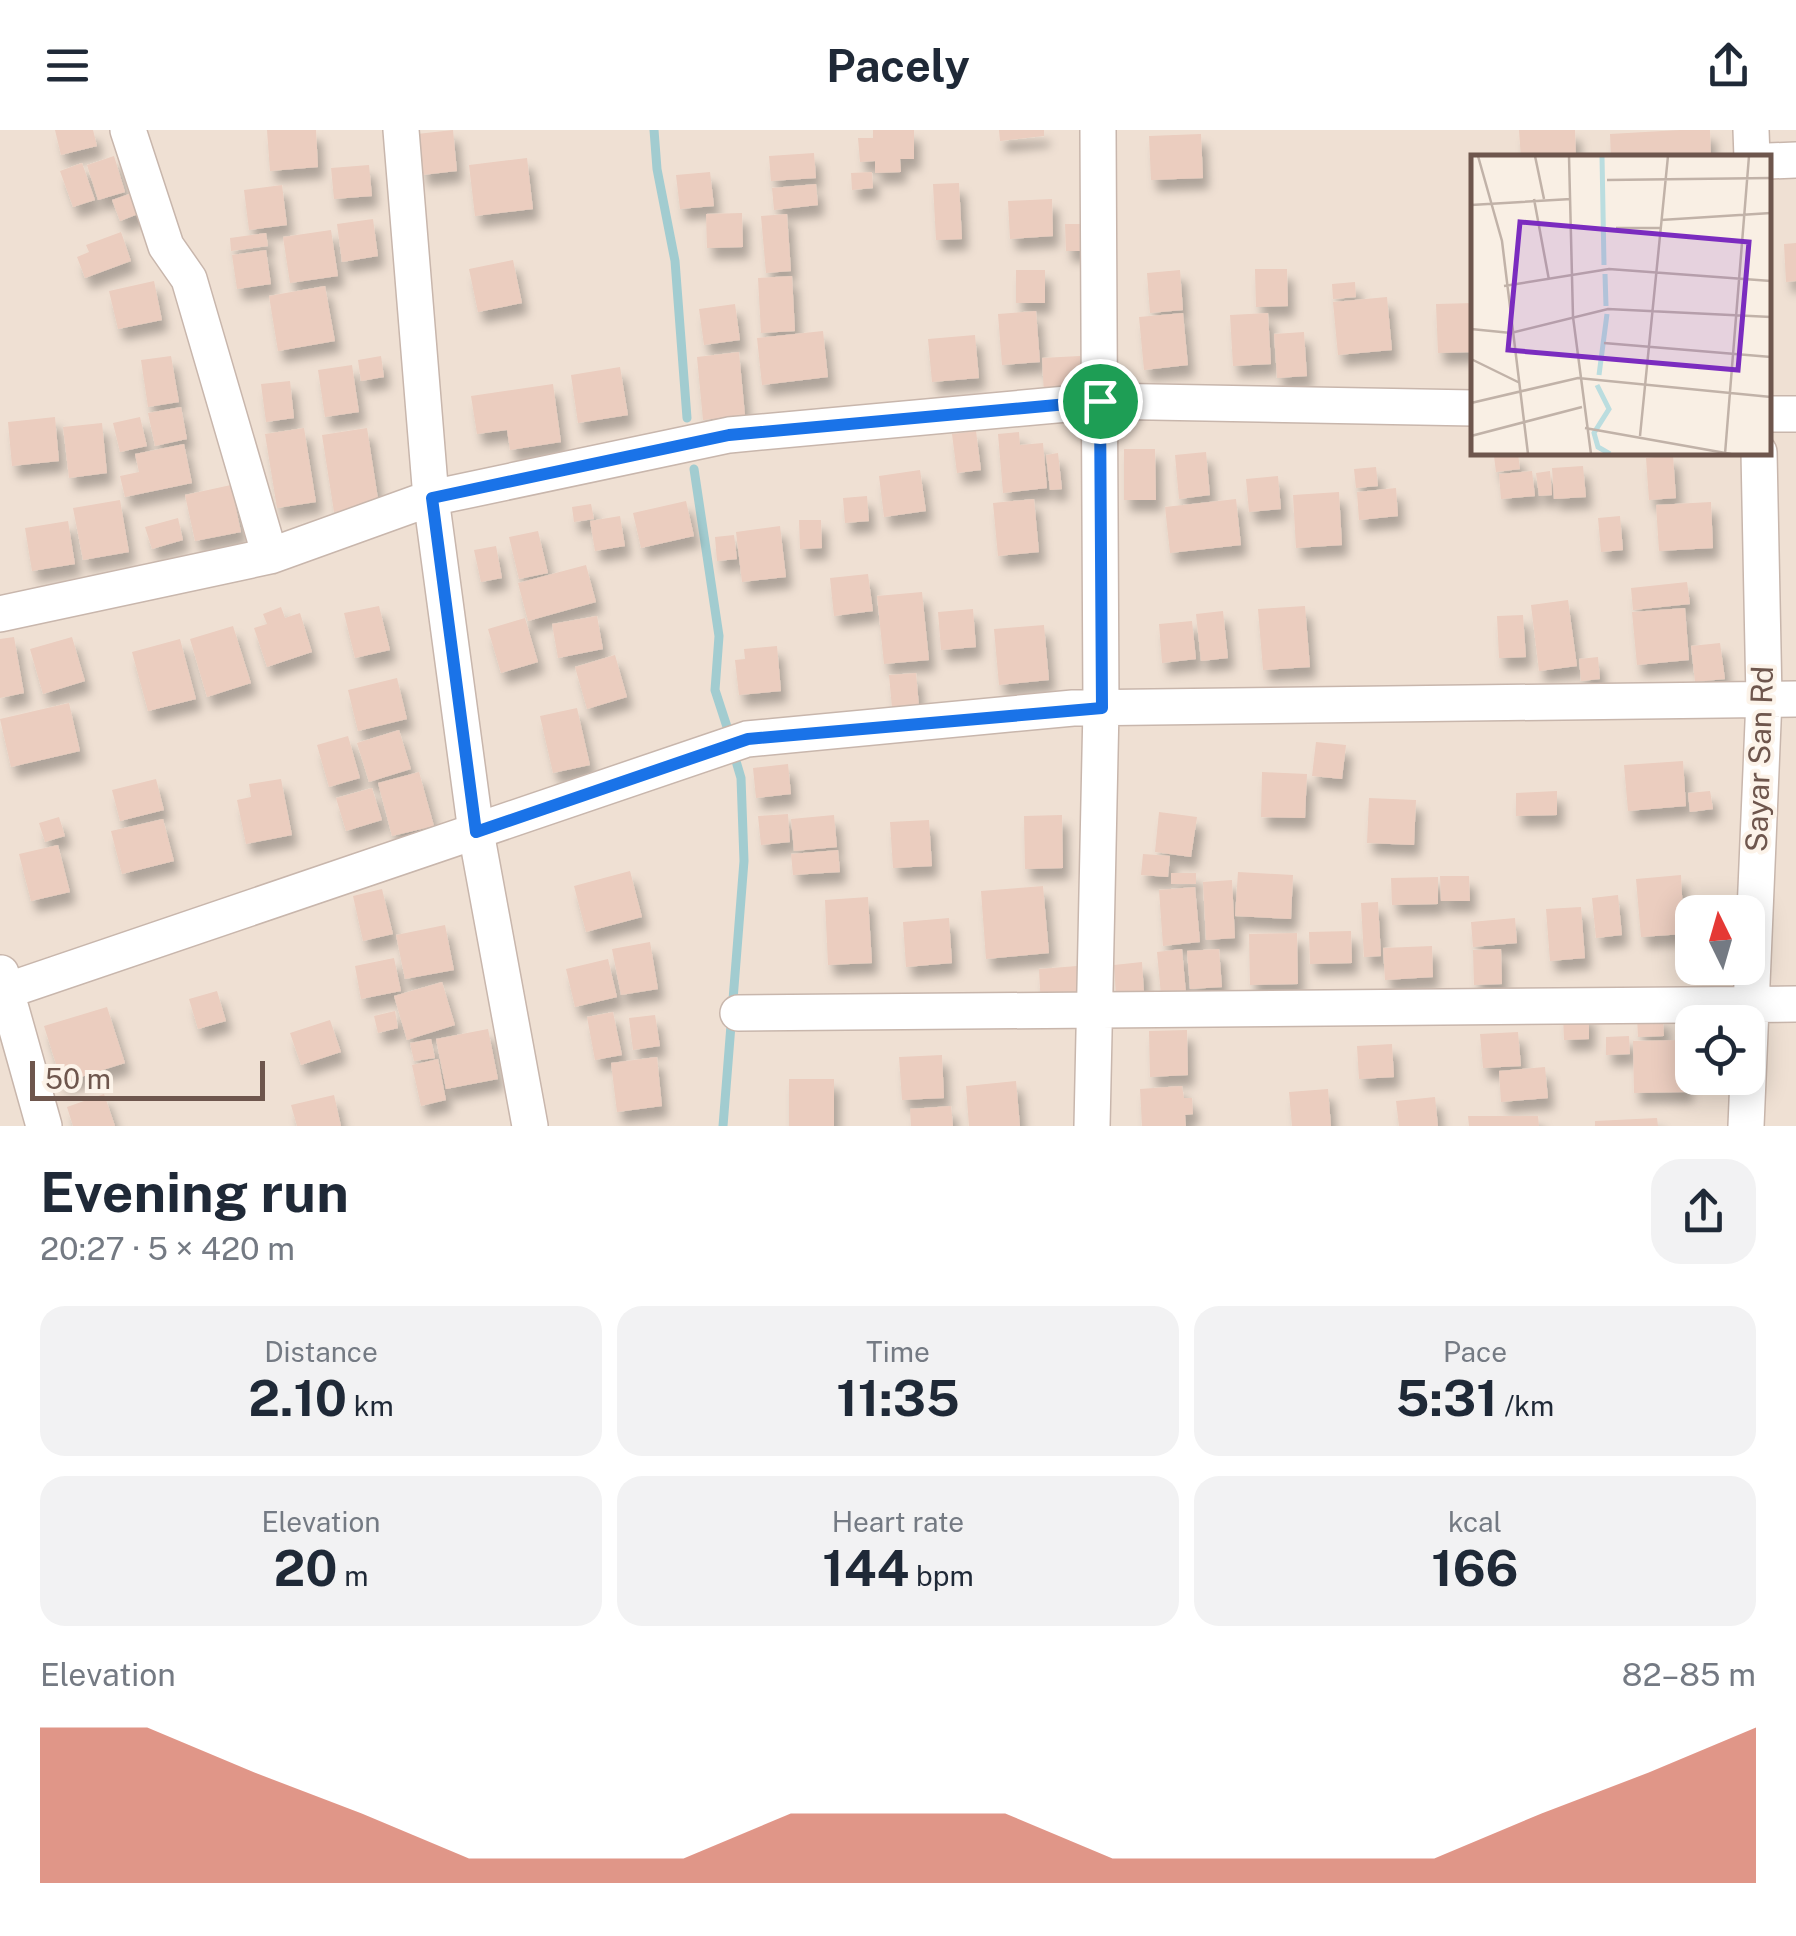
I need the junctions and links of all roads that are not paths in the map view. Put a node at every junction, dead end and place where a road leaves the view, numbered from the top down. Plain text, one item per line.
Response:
1 (128, 130) edge
2 (400, 130) edge
3 (1098, 130) edge
4 (1796, 160) edge
5 (1771, 161) edge
6 (1100, 401) junction
7 (1471, 408) edge
8 (1759, 455) edge
9 (432, 498) junction
10 (270, 556) junction
11 (0, 614) edge
12 (1780, 699) edge
13 (1102, 708) junction
14 (476, 832) junction
15 (2, 984) edge
16 (1751, 1003) junction
17 (1796, 1004) edge
18 (1095, 1012) junction
19 (738, 1013) dead end
20 (44, 1126) edge
21 (530, 1126) edge
22 (1092, 1126) edge
23 (1746, 1126) edge

1 - 10 street
2 - 9 street
3 - 6 street
4 - 5 street
6 - 7 street
6 - 9 street
6 - 13 street
8 - 12 street, Sayar San Rd
9 - 10 street
9 - 14 street
10 - 11 street
12 - 13 street
12 - 16 street, Sayar San Rd
13 - 14 street
13 - 18 street
14 - 15 street
14 - 21 street
15 - 20 street
16 - 17 street
16 - 18 street
16 - 23 street, Sayar San Rd
18 - 19 street
18 - 22 street

